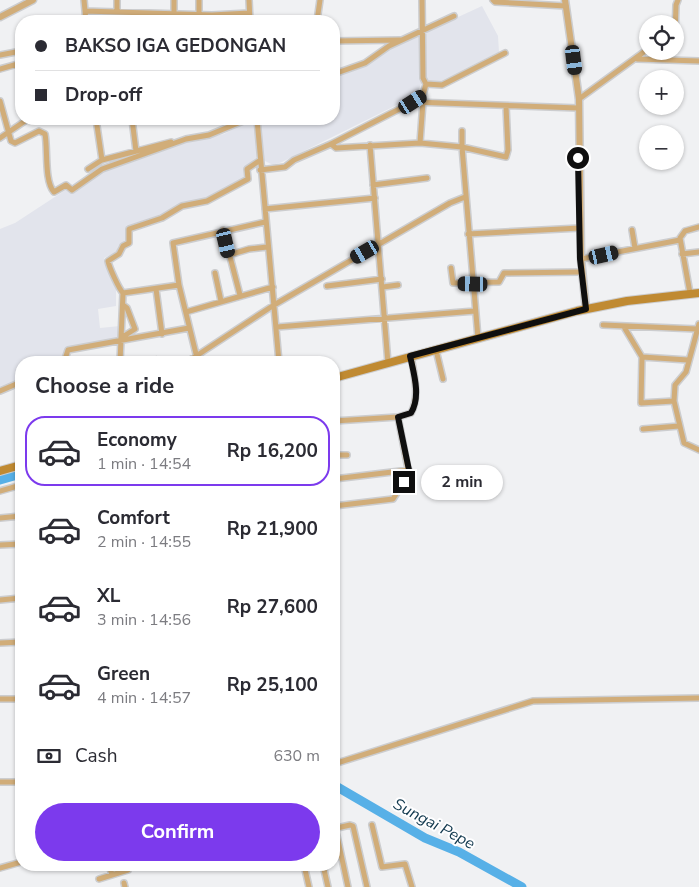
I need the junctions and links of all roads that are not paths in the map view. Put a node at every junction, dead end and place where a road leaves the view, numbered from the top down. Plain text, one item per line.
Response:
1 (34, 0) edge
2 (84, 0) edge
3 (117, 0) edge
4 (174, 0) edge
5 (199, 0) edge
6 (249, 0) edge
7 (320, 0) edge
8 (422, 0) edge
9 (493, 0) edge
10 (678, 0) edge
11 (565, 3) edge
12 (85, 11) junction
13 (117, 11) junction
14 (249, 13) joint
15 (174, 14) junction
16 (199, 14) junction
17 (212, 14) joint
18 (85, 15) edge
19 (318, 15) edge
20 (676, 15) edge
21 (454, 16) dead end
22 (0, 17) edge
23 (424, 31) junction
24 (403, 40) junction
25 (340, 41) edge
26 (15, 52) edge
27 (505, 53) dead end
28 (0, 56) edge
29 (639, 56) edge
30 (636, 58) junction
31 (699, 61) edge
32 (15, 64) edge
33 (0, 69) edge
34 (340, 72) edge
35 (426, 84) junction
36 (578, 99) junction
37 (0, 101) edge
38 (413, 102) junction
39 (423, 102) junction
40 (506, 106) junction
41 (578, 108) junction
42 (20, 125) edge
43 (97, 125) edge
44 (133, 125) edge
45 (234, 125) edge
46 (257, 125) edge
47 (462, 130) dead end
48 (7, 134) junction
49 (0, 138) edge
50 (186, 139) junction
51 (420, 143) junction
52 (331, 144) junction
53 (370, 145) junction
54 (462, 147) junction
55 (136, 151) junction
56 (102, 160) junction
57 (259, 161) junction
58 (88, 169) dead end
59 (260, 170) junction
60 (427, 178) dead end
61 (373, 185) junction
62 (465, 197) junction
63 (374, 198) junction
64 (265, 210) junction
65 (265, 222) junction
66 (699, 227) edge
67 (580, 228) junction
68 (223, 230) junction
69 (632, 230) dead end
70 (468, 234) junction
71 (680, 240) junction
72 (378, 244) junction
73 (267, 247) junction
74 (635, 248) junction
75 (699, 252) edge
76 (682, 254) junction
77 (229, 255) junction
78 (580, 259) junction
79 (451, 268) dead end
80 (581, 272) junction
81 (215, 273) dead end
82 (382, 279) junction
83 (179, 284) junction
84 (473, 284) junction
85 (398, 285) dead end
86 (327, 286) dead end
87 (273, 287) junction
88 (382, 287) junction
89 (156, 289) junction
90 (123, 293) junction
91 (690, 293) junction
92 (699, 293) edge
93 (240, 295) junction
94 (221, 301) junction
95 (122, 305) junction
96 (274, 305) junction
97 (586, 309) junction
98 (475, 311) junction
99 (186, 312) junction
100 (384, 319) junction
101 (603, 324) dead end
102 (624, 327) junction
103 (698, 327) edge
104 (189, 328) junction
105 (277, 328) junction
106 (162, 334) junction
107 (478, 338) junction
108 (121, 339) junction
109 (436, 350) junction
110 (66, 356) edge
111 (120, 356) edge
112 (197, 356) joint
113 (279, 356) edge
114 (410, 356) junction
115 (642, 357) junction
116 (688, 360) junction
117 (388, 363) junction
118 (340, 376) edge
119 (443, 379) dead end
120 (15, 384) edge
121 (0, 390) edge
122 (674, 401) junction
123 (398, 417) junction
124 (340, 421) edge
125 (679, 426) junction
126 (643, 429) dead end
127 (699, 450) edge
128 (347, 454) dead end
129 (340, 455) edge
130 (15, 467) edge
131 (409, 470) junction
132 (0, 471) edge
133 (340, 478) edge
134 (15, 487) edge
135 (0, 491) edge
136 (340, 505) edge
137 (15, 517) edge
138 (0, 518) edge
139 (15, 544) edge
140 (0, 545) edge
141 (15, 599) edge
142 (0, 600) edge
143 (15, 642) edge
144 (0, 643) edge
145 (699, 698) edge
146 (0, 699) edge
147 (15, 699) edge
148 (340, 762) edge
149 (0, 782) edge
150 (15, 782) edge
151 (372, 824) dead end
152 (340, 827) edge
153 (340, 850) edge
154 (15, 864) edge
155 (0, 868) edge
156 (111, 871) edge
157 (125, 871) edge
158 (305, 871) edge
159 (324, 871) edge
160 (112, 875) junction
161 (99, 879) dead end
162 (309, 887) edge
163 (328, 887) edge
164 (348, 887) edge
165 (367, 887) edge
166 (412, 887) edge

1 - 22 street
2 - 12 street
3 - 13 street
4 - 15 street
5 - 16 street
6 - 14 street
7 - 19 street
8 - 23 street
9 - 11 street
10 - 20 street
11 - 36 street
12 - 13 street
12 - 18 street
13 - 15 street
14 - 17 street
15 - 16 street
16 - 17 street
21 - 23 street
23 - 24 street
23 - 35 street
24 - 25 street
24 - 34 street
26 - 28 street
27 - 35 street
29 - 30 street
30 - 31 street
30 - 36 street
32 - 33 street
35 - 38 street
36 - 41 street
37 - 48 street
38 - 39 street
38 - 52 street
39 - 40 street
39 - 51 street
40 - 41 street
40 - 54 street
41 - 67 street
42 - 48 street
43 - 56 street
44 - 55 street
45 - 50 street
46 - 57 street
47 - 54 street
48 - 49 street
48 - 50 street
50 - 55 street
51 - 53 street
51 - 54 street
52 - 53 street
52 - 59 street
53 - 61 street
54 - 62 street
55 - 56 street
56 - 58 street
57 - 59 street
57 - 90 street
59 - 64 street
60 - 61 street
61 - 63 street
62 - 70 street
62 - 72 street
63 - 64 street
63 - 72 street
64 - 65 street
65 - 68 street
65 - 73 street
66 - 71 street
67 - 70 street
67 - 78 street
68 - 77 street
68 - 83 street
69 - 74 street
70 - 84 street
71 - 74 street
71 - 76 street
72 - 82 street
72 - 96 street
73 - 77 street
73 - 87 street
74 - 78 street
75 - 76 street
76 - 91 street
77 - 93 street
78 - 80 street
79 - 84 street
80 - 84 street
80 - 97 street
81 - 94 street
82 - 86 street
82 - 88 street
83 - 89 street
83 - 99 street
84 - 98 street
85 - 88 street
87 - 93 street
87 - 96 street
88 - 100 street
89 - 90 street
89 - 106 street
90 - 95 street
91 - 92 main road
91 - 97 main road
93 - 94 street
94 - 99 street
95 - 108 street
95 - 108 street
96 - 105 street
96 - 112 street
97 - 107 main road
98 - 100 street
98 - 107 street
99 - 104 street
100 - 105 street
100 - 117 street
101 - 102 street
102 - 103 street
102 - 115 street
103 - 116 street
104 - 106 street
104 - 112 street
105 - 113 street
106 - 108 street
107 - 109 main road
108 - 110 street
108 - 111 street
109 - 114 main road
109 - 119 street
114 - 117 main road
114 - 123 street
115 - 116 street
115 - 122 street
116 - 122 street
117 - 118 main road
120 - 121 street
122 - 125 street
123 - 124 street
123 - 131 street
125 - 126 street
125 - 127 street
128 - 129 street
130 - 132 main road
131 - 133 street
131 - 136 street
134 - 135 street
137 - 138 street
139 - 140 street
141 - 142 street
143 - 144 street
145 - 148 street
146 - 147 street
149 - 150 street
151 - 166 street
152 - 165 street
153 - 164 street
154 - 155 street
156 - 160 street
157 - 160 street
158 - 162 street
159 - 163 street
160 - 161 street

